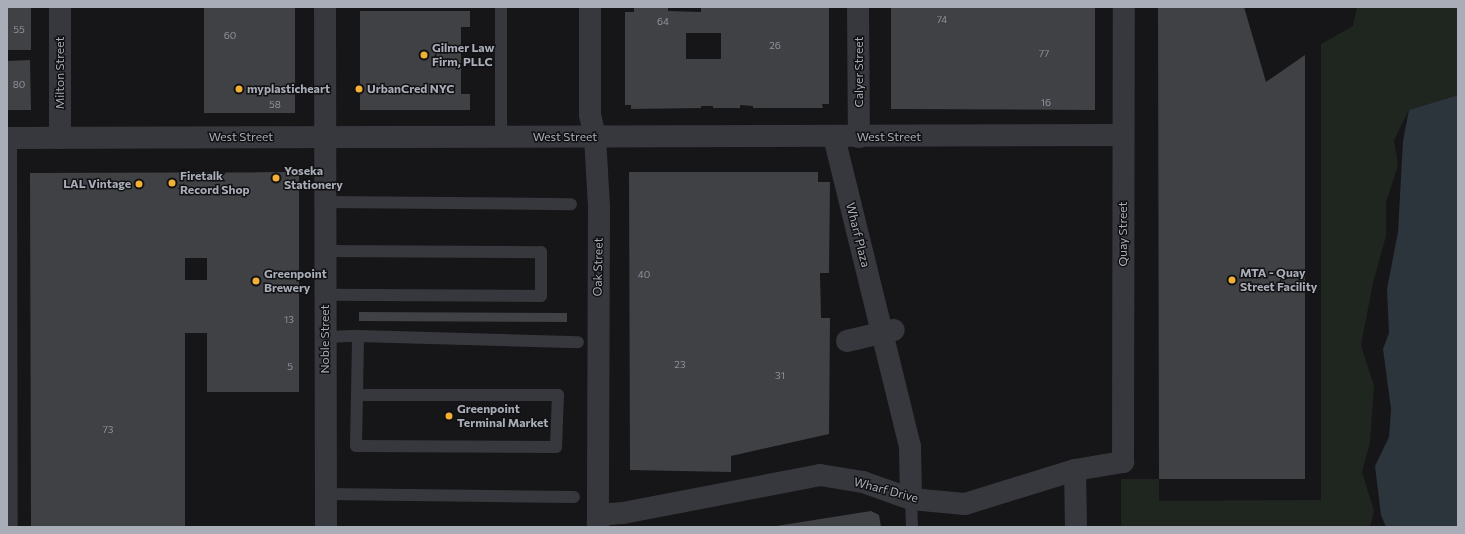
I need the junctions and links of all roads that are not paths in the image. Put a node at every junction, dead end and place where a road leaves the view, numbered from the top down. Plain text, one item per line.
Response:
1 (60, 7) edge
2 (325, 7) edge
3 (501, 7) edge
4 (590, 7) edge
5 (858, 7) edge
6 (1124, 7) edge
7 (1123, 135) junction
8 (325, 136) junction
9 (501, 137) junction
10 (594, 137) junction
11 (834, 137) junction
12 (859, 137) junction
13 (9, 138) edge
14 (60, 138) junction
15 (325, 202) junction
16 (571, 204) dead end
17 (325, 251) junction
18 (325, 295) junction
19 (888, 332) junction
20 (325, 336) junction
21 (358, 336) junction
22 (847, 341) dead end
23 (578, 342) dead end
24 (357, 395) junction
25 (1123, 462) joint
26 (1075, 470) junction
27 (326, 494) junction
28 (574, 497) dead end
29 (911, 499) junction
30 (599, 521) edge
31 (12, 527) edge
32 (326, 527) edge
33 (912, 527) edge
34 (1076, 527) edge

1 - 14 street, Milton Street
2 - 8 street, Noble Street
3 - 9 lane
4 - 10 street, Oak Street
5 - 12 street, Calyer Street
6 - 7 street, Quay Street
7 - 12 street, West Street
7 - 25 street, Quay Street
8 - 9 street, West Street
8 - 14 street, West Street
8 - 15 street, Noble Street
9 - 10 street, West Street
10 - 11 street, West Street
10 - 30 street, Oak Street
11 - 12 street, West Street
11 - 19 street, Wharf Plaza
13 - 14 street, West Street
13 - 31 lane
15 - 16 lane
15 - 17 street, Noble Street
17 - 18 street, Noble Street
17 - 18 lane
18 - 20 street, Noble Street
19 - 22 street
19 - 29 street, Wharf Plaza
20 - 21 lane
20 - 27 street, Noble Street
21 - 23 lane
21 - 24 lane
24 - 24 lane
25 - 26 street, Wharf Drive
26 - 29 street, Wharf Drive
26 - 34 street
27 - 28 lane
27 - 32 street, Noble Street
29 - 30 street, Wharf Drive
29 - 33 lane

